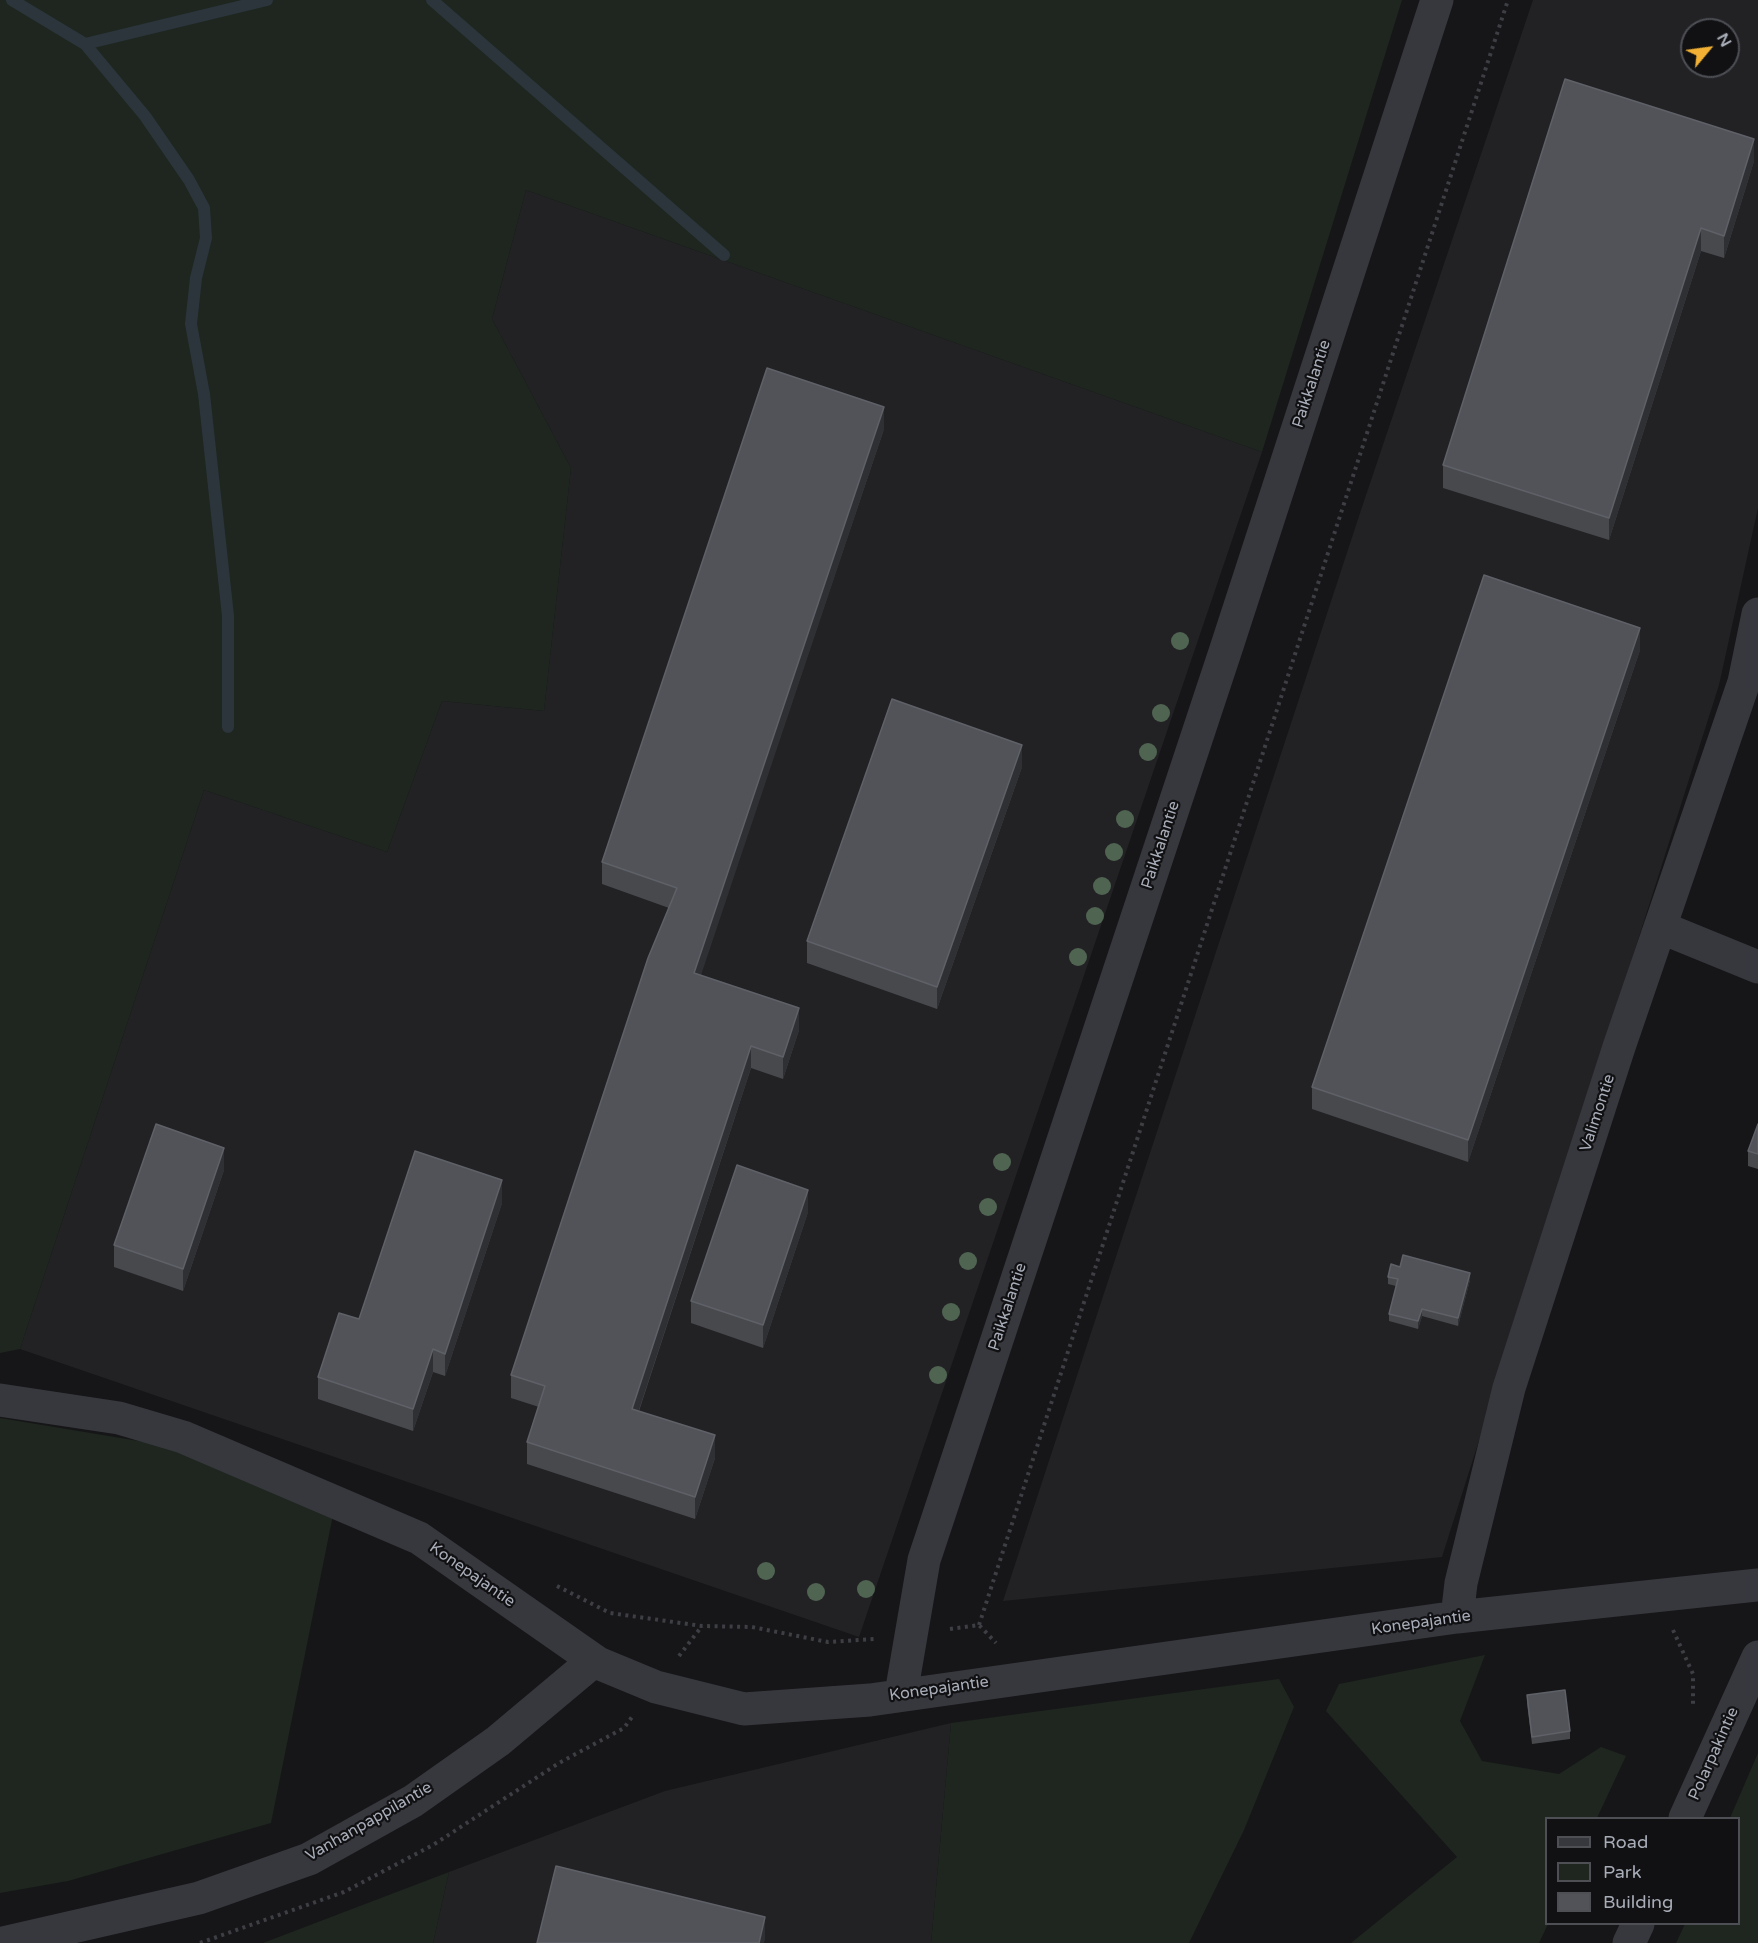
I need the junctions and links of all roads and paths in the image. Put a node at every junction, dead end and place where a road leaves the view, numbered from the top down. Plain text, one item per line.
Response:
1 (1437, 0) edge
2 (1508, 0) edge
3 (1758, 614) edge
4 (1660, 927) junction
5 (1758, 967) edge
6 (0, 1400) edge
7 (547, 1580) dead end
8 (1758, 1585) edge
9 (1665, 1595) junction
10 (1457, 1617) junction
11 (980, 1625) dead end
12 (911, 1635) junction
13 (1758, 1658) edge
14 (598, 1663) junction
15 (901, 1694) junction
16 (1692, 1718) dead end
17 (1685, 1817) edge
18 (1637, 1925) edge
19 (3, 1943) edge
20 (1629, 1943) edge

1 - 12 street, Paikkalantie
2 - 11 path
3 - 4 street, Valimontie
4 - 5 street
4 - 10 street, Valimontie
6 - 14 street, Konepajantie
7 - 12 path
8 - 9 street, Konepajantie
9 - 10 street, Konepajantie
9 - 16 path
10 - 15 street, Konepajantie
12 - 15 street, Paikkalantie
13 - 17 street, Polarpakintie
14 - 15 street, Konepajantie
14 - 19 street, Vanhanpappilantie
18 - 20 street

